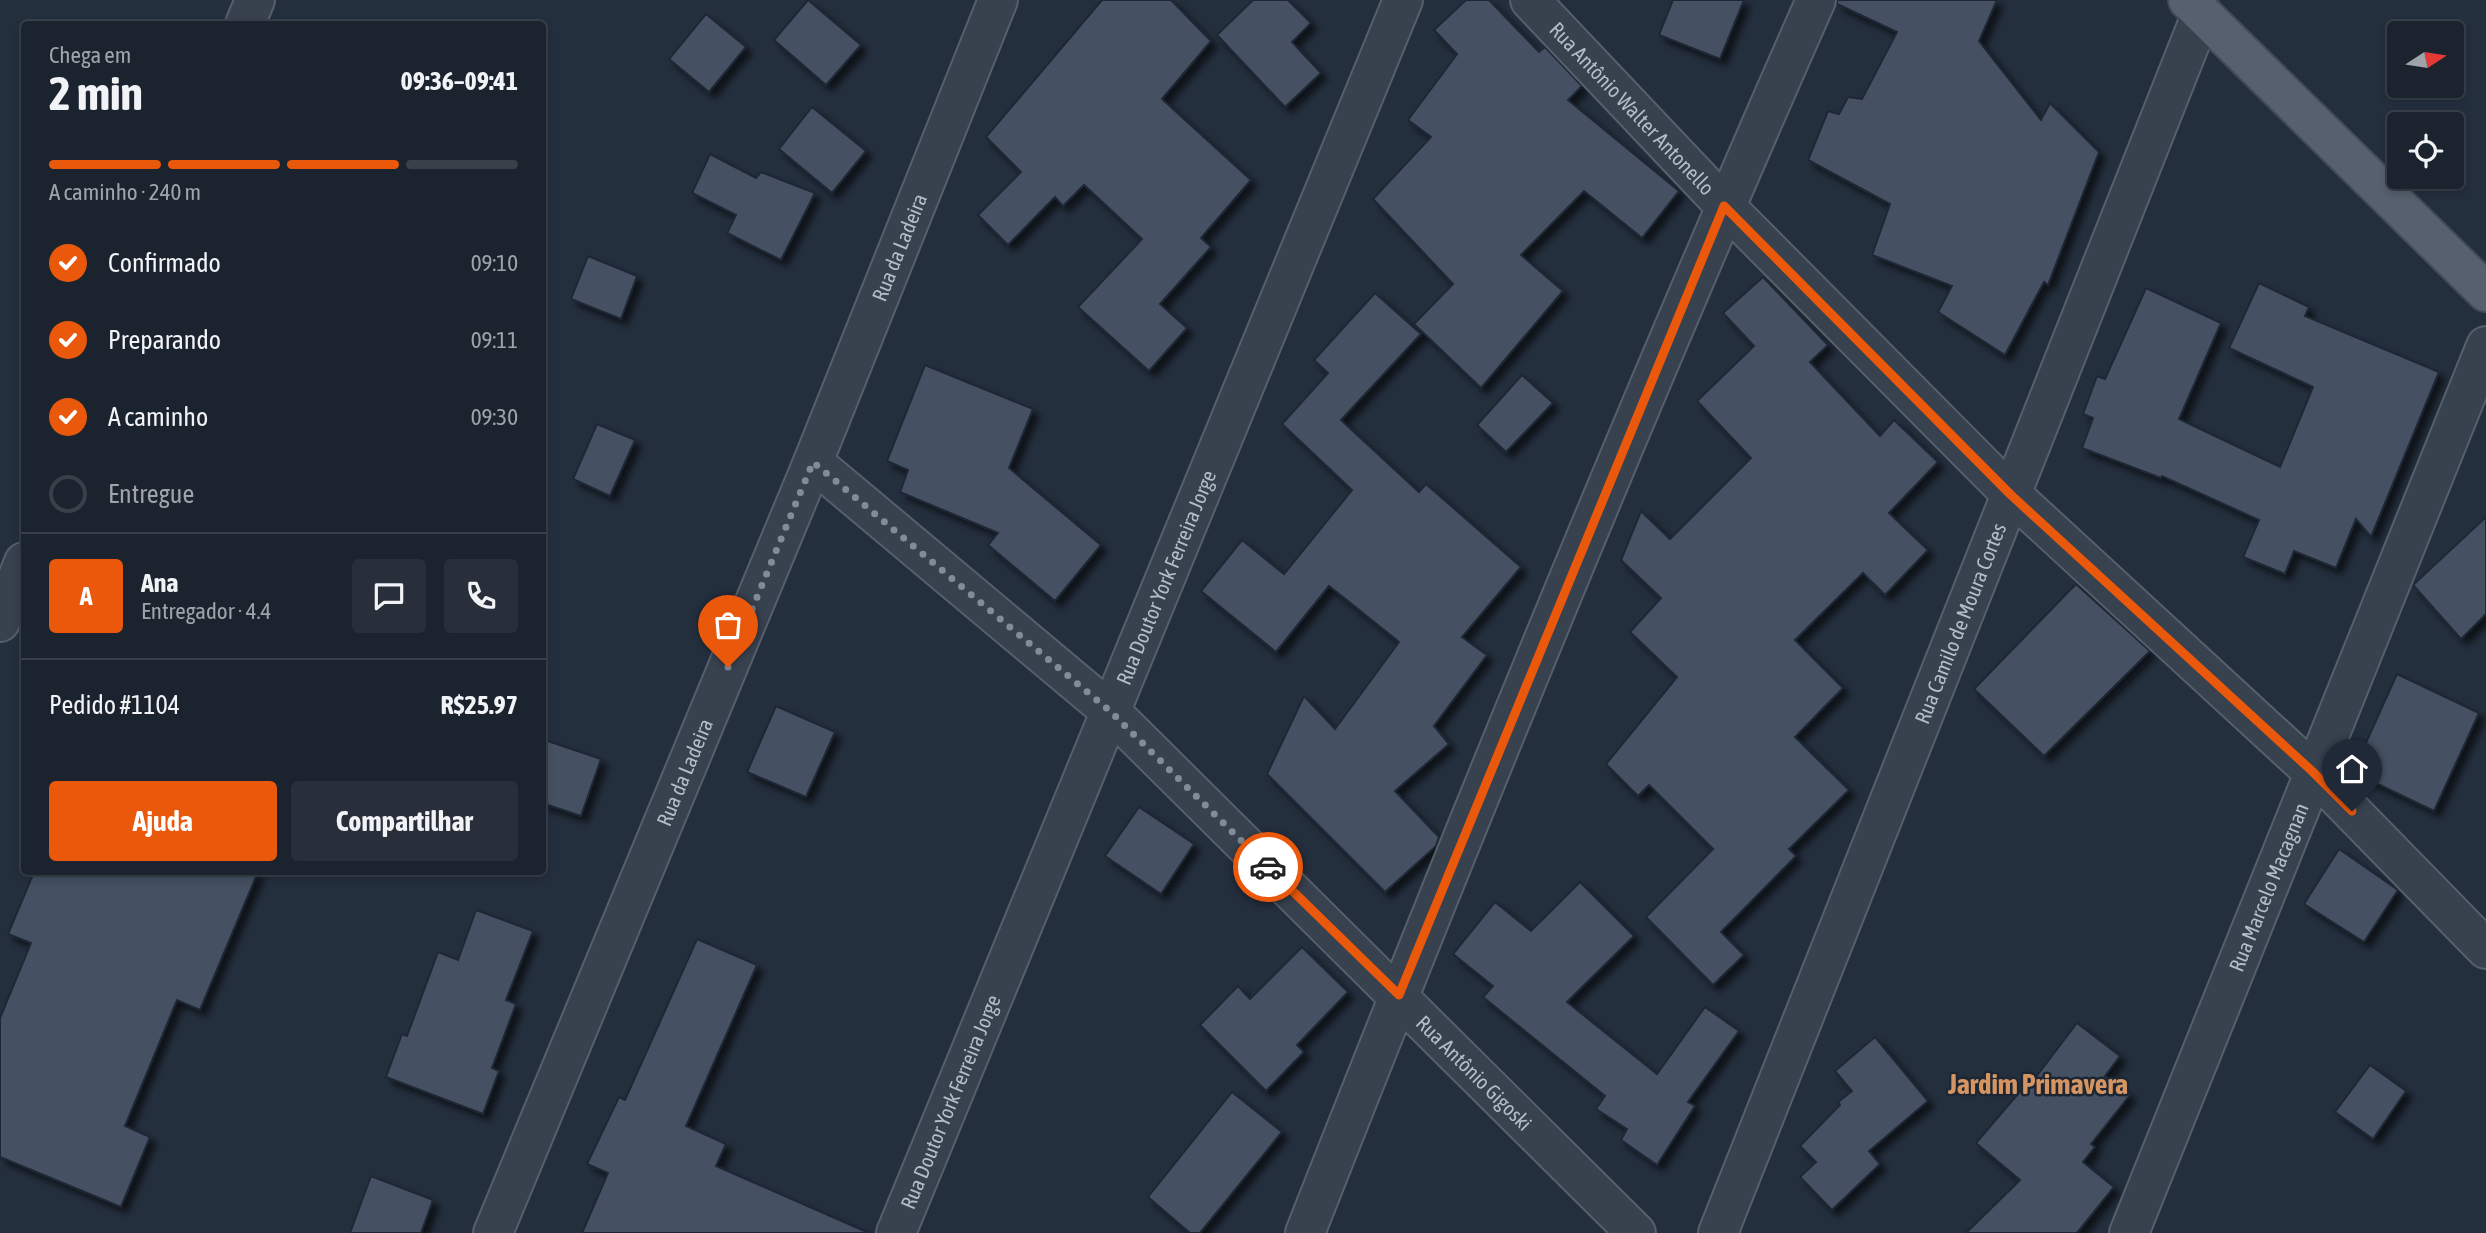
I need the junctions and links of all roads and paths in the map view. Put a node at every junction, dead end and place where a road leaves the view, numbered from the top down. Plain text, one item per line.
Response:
1 (255, 0) edge
2 (998, 0) edge
3 (1404, 0) edge
4 (1530, 0) edge
5 (1816, 0) edge
6 (2195, 6) edge
7 (246, 21) edge
8 (1724, 206) junction
9 (2486, 292) edge
10 (2486, 346) edge
11 (813, 462) junction
12 (2011, 495) junction
13 (21, 570) edge
14 (0, 622) edge
15 (1110, 711) junction
16 (2313, 772) junction
17 (2486, 949) edge
18 (1399, 995) junction
19 (493, 1233) edge
20 (897, 1233) edge
21 (1305, 1233) edge
22 (1636, 1233) edge
23 (1718, 1233) edge
24 (2129, 1233) edge

1 - 7 street
2 - 11 street, Rua da Ladeira
3 - 15 street, Rua Doutor York Ferreira Jorge
4 - 8 street, Rua Antônio Walter Antonello
5 - 8 street
6 - 9 main road
6 - 12 street, Rua Camilo de Moura Cortes
8 - 12 street, Rua Antônio Walter Antonello
8 - 18 street
10 - 16 street, Rua Marcelo Macagnan
11 - 15 street, Rua Antônio Gigoski
11 - 19 street, Rua da Ladeira
12 - 16 street, Rua Antônio Walter Antonello
12 - 23 street, Rua Camilo de Moura Cortes
13 - 14 street
15 - 18 street, Rua Antônio Gigoski
15 - 20 street, Rua Doutor York Ferreira Jorge
16 - 17 street, Rua Antônio Walter Antonello
16 - 24 street, Rua Marcelo Macagnan
18 - 21 street
18 - 22 street, Rua Antônio Gigoski

